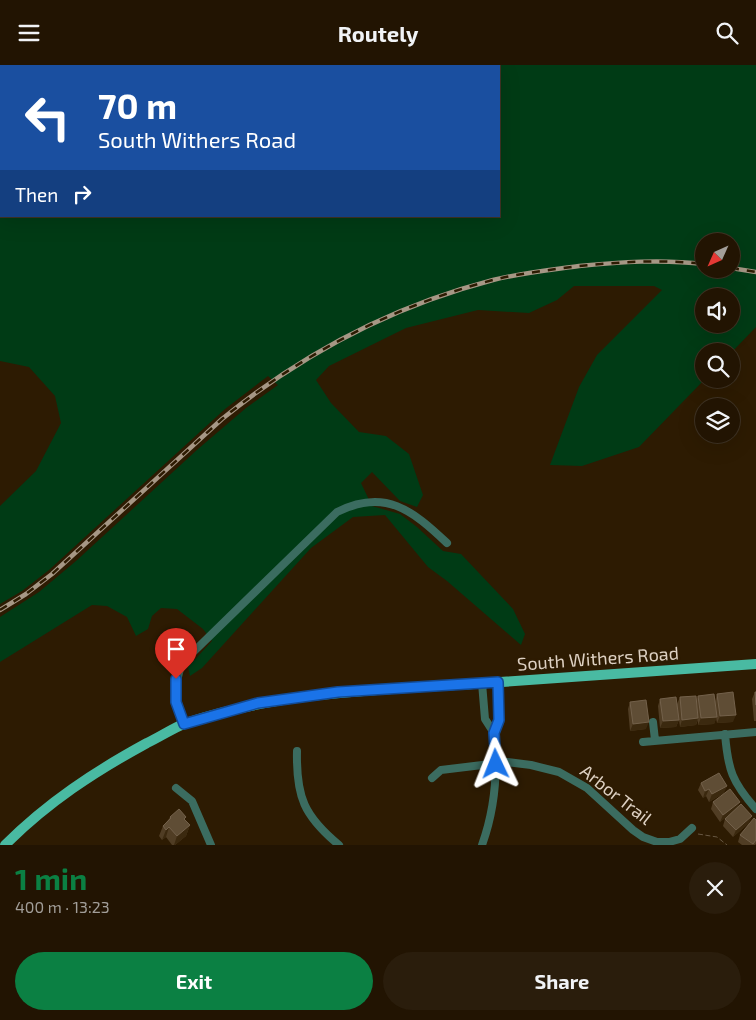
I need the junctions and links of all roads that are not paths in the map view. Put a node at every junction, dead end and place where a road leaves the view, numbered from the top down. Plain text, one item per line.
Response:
1 (63, 65) edge
2 (78, 65) edge
3 (447, 543) dead end
4 (756, 664) edge
5 (498, 682) junction
6 (482, 683) junction
7 (654, 722) dead end
8 (184, 724) junction
9 (756, 732) edge
10 (494, 733) junction
11 (724, 735) junction
12 (643, 741) dead end
13 (655, 741) junction
14 (297, 751) dead end
15 (496, 764) junction
16 (432, 778) dead end
17 (176, 788) dead end
18 (756, 809) edge
19 (692, 828) road end
20 (5, 845) edge
21 (211, 845) edge
22 (339, 845) edge
23 (482, 845) edge

1 - 2 street
3 - 8 street
4 - 5 main road, South Withers Road
5 - 6 main road, South Withers Road
5 - 10 street
6 - 8 main road, South Withers Road
6 - 10 street
7 - 13 street
8 - 20 main road, South Withers Road
9 - 11 street
10 - 15 street
11 - 13 street
11 - 18 street
12 - 13 street
14 - 22 street
15 - 16 street, Arbor Trail
15 - 19 street, Arbor Trail
15 - 23 street
17 - 21 street

